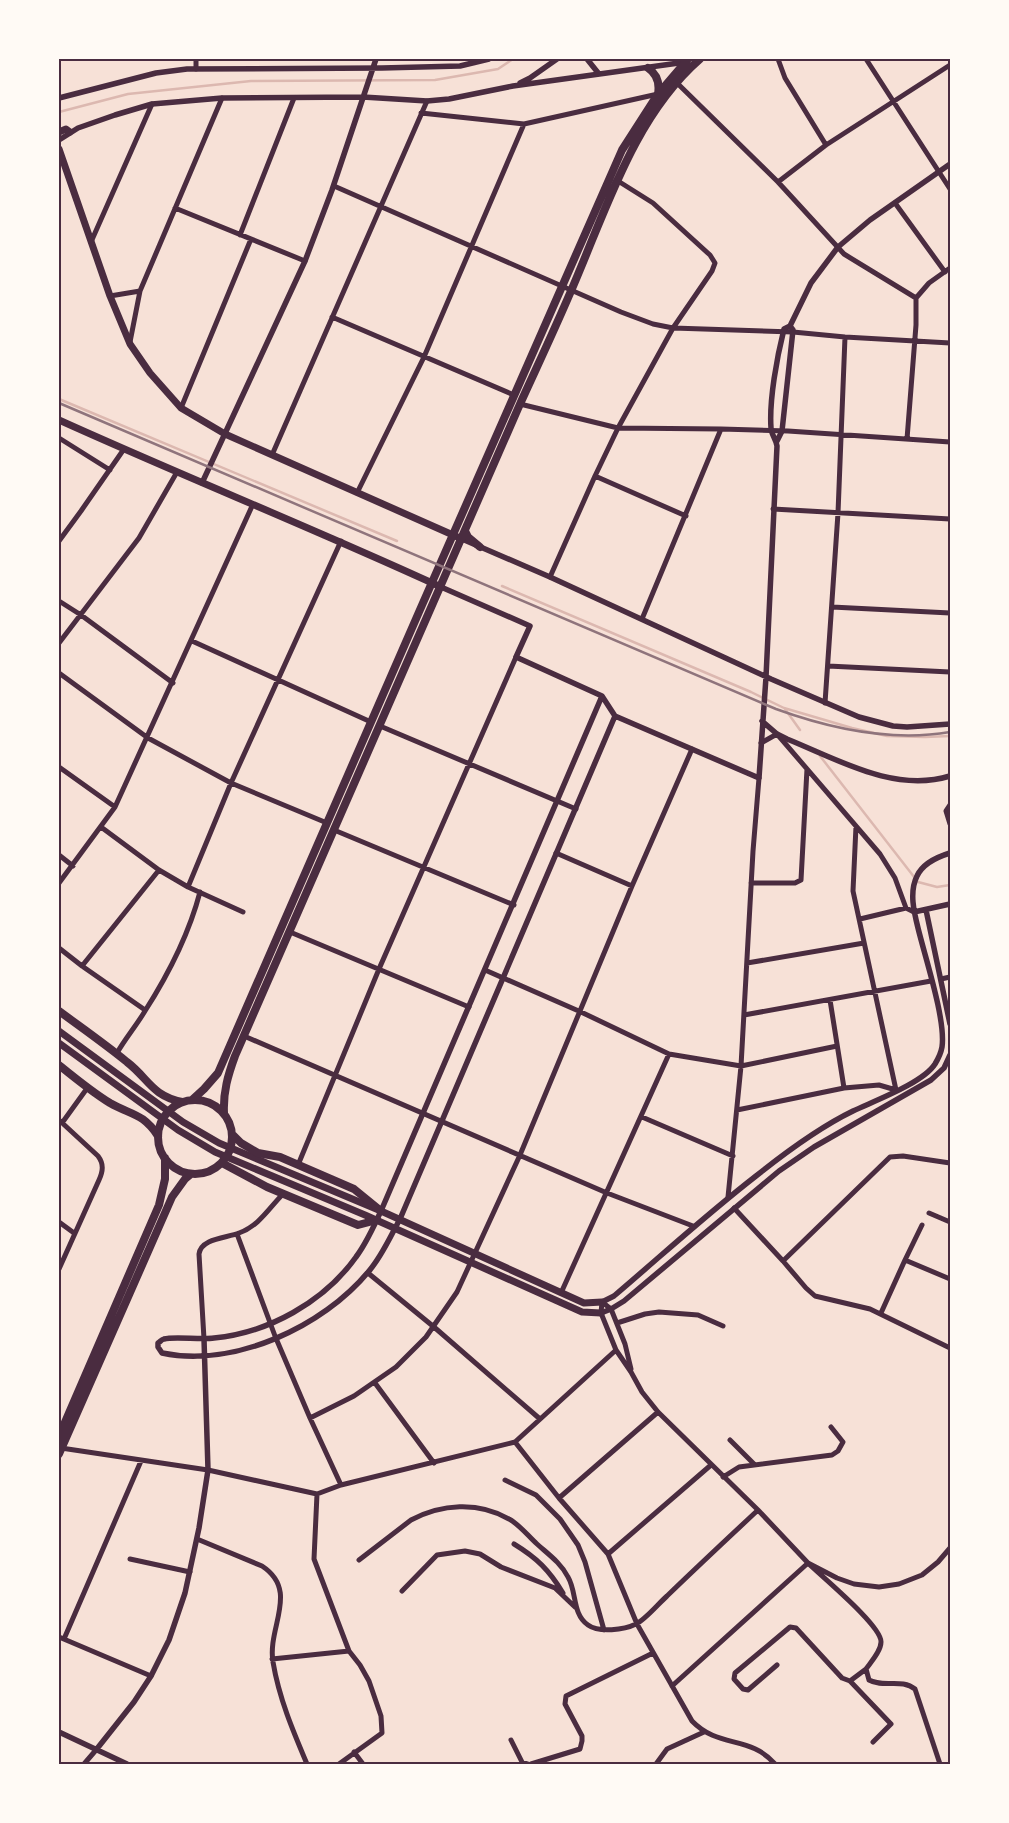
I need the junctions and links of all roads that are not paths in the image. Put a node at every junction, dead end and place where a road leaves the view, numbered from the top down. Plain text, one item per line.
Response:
1 (196, 59) edge
2 (376, 59) edge
3 (462, 59) edge
4 (489, 59) edge
5 (557, 59) edge
6 (587, 59) edge
7 (707, 59) edge
8 (778, 59) edge
9 (866, 59) edge
10 (699, 60) edge
11 (686, 61) edge
12 (950, 65) edge
13 (460, 66) junction
14 (373, 68) junction
15 (382, 68) junction
16 (648, 68) junction
17 (196, 69) junction
18 (599, 74) junction
19 (372, 76) junction
20 (674, 80) junction
21 (513, 86) junction
22 (368, 88) junction
23 (658, 94) junction
24 (363, 97) junction
25 (59, 98) edge
26 (222, 98) junction
27 (294, 98) junction
28 (374, 98) junction
29 (427, 100) junction
30 (893, 100) junction
31 (152, 104) junction
32 (421, 113) junction
33 (524, 124) junction
34 (59, 132) edge
35 (70, 132) junction
36 (59, 140) edge
37 (826, 145) junction
38 (59, 149) edge
39 (950, 164) edge
40 (940, 171) junction
41 (618, 181) junction
42 (778, 182) junction
43 (334, 186) junction
44 (950, 189) edge
45 (895, 203) junction
46 (381, 207) junction
47 (175, 208) junction
48 (240, 235) junction
49 (251, 239) junction
50 (91, 242) junction
51 (472, 247) junction
52 (838, 247) junction
53 (305, 261) junction
54 (950, 268) edge
55 (945, 272) junction
56 (562, 285) junction
57 (572, 290) junction
58 (140, 291) junction
59 (110, 296) junction
60 (916, 298) junction
61 (332, 317) junction
62 (673, 328) junction
63 (791, 329) junction
64 (783, 332) junction
65 (845, 337) junction
66 (915, 340) junction
67 (950, 343) edge
68 (130, 344) junction
69 (424, 357) junction
70 (514, 395) junction
71 (520, 404) junction
72 (181, 408) junction
73 (59, 420) edge
74 (618, 428) junction
75 (721, 429) junction
76 (771, 431) junction
77 (782, 431) junction
78 (225, 434) junction
79 (842, 435) junction
80 (59, 438) edge
81 (907, 439) junction
82 (776, 441) junction
83 (950, 442) edge
84 (124, 449) junction
85 (272, 456) junction
86 (110, 470) junction
87 (177, 472) junction
88 (595, 476) junction
89 (202, 483) junction
90 (357, 493) junction
91 (253, 504) junction
92 (774, 509) junction
93 (838, 513) junction
94 (686, 516) junction
95 (950, 519) edge
96 (465, 531) junction
97 (452, 535) junction
98 (462, 539) junction
99 (59, 541) edge
100 (341, 541) junction
101 (480, 547) junction
102 (550, 577) junction
103 (432, 583) junction
104 (441, 587) junction
105 (59, 601) edge
106 (832, 607) junction
107 (950, 613) edge
108 (80, 615) junction
109 (642, 619) junction
110 (192, 641) junction
111 (59, 643) edge
112 (516, 657) junction
113 (828, 666) junction
114 (950, 672) edge
115 (59, 674) edge
116 (766, 677) junction
117 (278, 680) junction
118 (173, 683) junction
119 (602, 696) junction
120 (826, 703) junction
121 (615, 716) junction
122 (762, 721) junction
123 (371, 722) junction
124 (950, 724) edge
125 (380, 726) junction
126 (777, 734) junction
127 (148, 738) junction
128 (761, 743) junction
129 (692, 749) junction
130 (470, 764) junction
131 (59, 766) edge
132 (807, 769) junction
133 (950, 776) edge
134 (759, 778) junction
135 (231, 783) junction
136 (558, 801) junction
137 (949, 806) edge
138 (115, 807) junction
139 (576, 809) junction
140 (327, 823) junction
141 (950, 824) edge
142 (101, 826) junction
143 (856, 826) junction
144 (334, 830) junction
145 (556, 853) junction
146 (950, 853) edge
147 (59, 855) edge
148 (73, 866) junction
149 (425, 868) junction
150 (159, 870) junction
151 (59, 883) edge
152 (751, 883) junction
153 (632, 886) junction
154 (188, 887) junction
155 (200, 892) junction
156 (950, 904) edge
157 (514, 905) junction
158 (906, 908) junction
159 (926, 910) junction
160 (243, 912) dead end
161 (914, 912) junction
162 (860, 919) junction
163 (290, 932) junction
164 (864, 943) junction
165 (59, 948) edge
166 (747, 963) junction
167 (82, 966) junction
168 (379, 969) junction
169 (485, 970) junction
170 (950, 977) edge
171 (503, 978) junction
172 (941, 979) junction
173 (931, 981) junction
174 (875, 991) junction
175 (830, 1000) junction
176 (469, 1007) junction
177 (145, 1010) junction
178 (59, 1011) edge
179 (580, 1012) junction
180 (744, 1016) junction
181 (950, 1024) edge
182 (59, 1031) edge
183 (244, 1036) junction
184 (59, 1043) edge
185 (837, 1046) junction
186 (117, 1053) junction
187 (669, 1054) junction
188 (950, 1055) edge
189 (59, 1065) edge
190 (741, 1066) junction
191 (336, 1076) junction
192 (88, 1087) junction
193 (844, 1088) junction
194 (896, 1090) junction
195 (192, 1100) junction
196 (182, 1102) junction
197 (737, 1110) junction
198 (224, 1113) junction
199 (424, 1114) junction
200 (642, 1117) junction
201 (60, 1122) edge
202 (441, 1122) junction
203 (233, 1135) junction
204 (158, 1136) junction
205 (520, 1155) junction
206 (733, 1156) junction
207 (165, 1158) junction
208 (222, 1163) junction
209 (950, 1163) edge
210 (298, 1165) junction
211 (192, 1174) junction
212 (606, 1193) junction
213 (282, 1194) junction
214 (728, 1198) junction
215 (734, 1208) junction
216 (381, 1210) junction
217 (929, 1213) dead end
218 (400, 1219) junction
219 (377, 1220) junction
220 (59, 1222) edge
221 (950, 1222) edge
222 (922, 1225) dead end
223 (693, 1226) junction
224 (395, 1228) junction
225 (74, 1233) junction
226 (237, 1234) junction
227 (476, 1254) junction
228 (905, 1260) junction
229 (783, 1261) junction
230 (472, 1262) junction
231 (59, 1269) edge
232 (368, 1273) junction
233 (950, 1279) edge
234 (561, 1293) junction
235 (602, 1302) junction
236 (611, 1309) junction
237 (601, 1313) junction
238 (881, 1313) junction
239 (270, 1323) junction
240 (617, 1323) junction
241 (723, 1326) dead end
242 (434, 1327) junction
243 (276, 1338) junction
244 (204, 1339) junction
245 (950, 1348) edge
246 (616, 1350) junction
247 (205, 1355) junction
248 (632, 1372) junction
249 (375, 1383) junction
250 (658, 1412) junction
251 (310, 1418) junction
252 (540, 1419) junction
253 (831, 1428) dead end
254 (59, 1436) edge
255 (730, 1440) dead end
256 (515, 1442) junction
257 (60, 1451) edge
258 (141, 1461) junction
259 (434, 1463) junction
260 (754, 1464) junction
261 (711, 1465) junction
262 (208, 1470) junction
263 (723, 1477) junction
264 (505, 1480) dead end
265 (341, 1485) junction
266 (317, 1494) junction
267 (559, 1498) junction
268 (758, 1510) junction
269 (197, 1539) junction
270 (514, 1544) dead end
271 (950, 1548) edge
272 (608, 1554) junction
273 (130, 1559) dead end
274 (359, 1560) dead end
275 (808, 1563) junction
276 (190, 1572) junction
277 (402, 1591) dead end
278 (565, 1595) junction
279 (576, 1607) junction
280 (637, 1624) junction
281 (604, 1630) junction
282 (61, 1638) edge
283 (349, 1651) junction
284 (653, 1653) junction
285 (272, 1659) junction
286 (777, 1665) dead end
287 (866, 1669) junction
288 (151, 1676) junction
289 (850, 1681) junction
290 (672, 1686) junction
291 (59, 1732) edge
292 (704, 1732) junction
293 (511, 1740) dead end
294 (873, 1742) dead end
295 (96, 1750) junction
296 (354, 1752) junction
297 (84, 1764) edge
298 (127, 1764) edge
299 (307, 1764) edge
300 (339, 1764) edge
301 (363, 1764) edge
302 (529, 1764) edge
303 (656, 1764) edge
304 (775, 1764) edge
305 (940, 1764) edge

1 - 17 street
2 - 14 street
3 - 13 street
4 - 13 street
5 - 21 street
6 - 18 street
7 - 10 street
8 - 37 street
9 - 30 street
10 - 11 street
10 - 20 main road
11 - 16 street
11 - 20 main road
12 - 30 street
13 - 15 street
14 - 15 street
14 - 17 street
14 - 19 street
15 - 19 street
16 - 18 street
16 - 23 main road
17 - 25 street
18 - 21 street
19 - 22 street
20 - 23 main road
20 - 41 main road
20 - 42 street
21 - 29 street
22 - 24 street
22 - 28 street
23 - 33 street
23 - 56 main road
24 - 27 street
24 - 28 street
24 - 43 street
26 - 27 street
26 - 31 street
26 - 47 street
27 - 48 street
28 - 29 street
29 - 32 street
30 - 37 street
30 - 40 street
31 - 35 street
31 - 50 street
32 - 33 street
32 - 46 street
33 - 51 street
34 - 35 main road
35 - 36 street
37 - 42 street
38 - 50 main road
39 - 40 street
40 - 44 street
40 - 45 street
41 - 57 main road
41 - 62 street
42 - 52 street
43 - 46 street
43 - 53 street
45 - 52 street
45 - 55 street
46 - 51 street
46 - 61 street
47 - 48 street
47 - 58 street
48 - 49 street
49 - 53 street
49 - 72 street
50 - 59 main road
51 - 56 street
51 - 69 street
52 - 60 street
52 - 63 street
53 - 78 street
54 - 55 street
55 - 60 street
56 - 57 street
56 - 70 main road
57 - 62 street
57 - 71 main road
58 - 59 street
58 - 68 street
59 - 68 main road
60 - 66 street
61 - 69 street
61 - 85 street
62 - 64 street
62 - 74 street
63 - 64 street
63 - 65 street
63 - 77 street
64 - 76 street
65 - 66 street
65 - 79 street
66 - 67 street
66 - 81 street
68 - 72 main road
69 - 70 street
69 - 90 street
70 - 97 main road
71 - 74 street
71 - 96 main road
72 - 78 main road
73 - 84 main road
74 - 75 street
74 - 88 street
75 - 76 street
75 - 94 street
76 - 77 street
76 - 82 street
77 - 79 street
77 - 82 street
78 - 85 main road
78 - 89 street
79 - 81 street
79 - 93 street
80 - 86 street
81 - 83 street
82 - 92 street
84 - 86 street
84 - 87 main road
85 - 90 main road
86 - 99 street
87 - 89 main road
87 - 108 street
88 - 94 street
88 - 102 street
89 - 91 main road
90 - 97 main road
91 - 100 main road
91 - 110 street
92 - 93 street
92 - 116 street
93 - 95 street
93 - 106 street
94 - 109 street
96 - 98 main road
96 - 101 main road
97 - 98 main road
97 - 103 main road
98 - 101 street
98 - 104 main road
100 - 103 main road
100 - 117 street
101 - 102 street
102 - 109 street
103 - 104 main road
103 - 123 main road
104 - 112 street
104 - 125 main road
105 - 108 street
106 - 107 street
106 - 113 street
108 - 111 street
108 - 118 street
109 - 116 street
110 - 117 street
110 - 118 street
112 - 119 street
112 - 130 street
113 - 114 street
113 - 120 street
115 - 127 street
116 - 120 street
116 - 122 street
117 - 123 street
117 - 135 street
118 - 127 street
119 - 121 street
119 - 136 street
120 - 124 street
121 - 129 street
121 - 139 street
122 - 126 street
122 - 128 street
123 - 140 main road
125 - 130 street
125 - 144 main road
126 - 128 street
126 - 132 street
126 - 133 street
127 - 135 street
127 - 138 street
128 - 134 street
129 - 134 street
129 - 153 street
130 - 136 street
130 - 149 street
131 - 138 street
132 - 143 street
132 - 152 street
134 - 152 street
135 - 140 street
135 - 154 street
136 - 139 street
136 - 157 street
137 - 141 street
138 - 142 street
139 - 145 street
140 - 195 main road
142 - 148 street
142 - 150 street
143 - 158 street
143 - 162 street
144 - 149 street
144 - 163 main road
145 - 153 street
145 - 171 street
146 - 161 street
147 - 148 street
148 - 151 street
149 - 157 street
149 - 168 street
150 - 154 street
150 - 167 street
152 - 166 street
153 - 179 street
154 - 155 street
155 - 160 street
155 - 177 street
156 - 159 street
157 - 169 street
158 - 161 street
158 - 162 street
159 - 161 street
159 - 172 street
161 - 173 street
162 - 164 street
163 - 168 street
163 - 183 main road
164 - 166 street
164 - 174 street
165 - 167 street
166 - 180 street
167 - 177 street
168 - 176 street
168 - 191 street
169 - 171 street
169 - 176 street
170 - 172 street
171 - 179 street
171 - 202 street
172 - 181 street
173 - 174 street
173 - 194 street
174 - 175 street
174 - 194 street
175 - 180 street
175 - 185 street
176 - 199 street
177 - 186 street
178 - 186 main road
179 - 187 street
179 - 205 street
180 - 190 street
182 - 216 main road
183 - 191 street
183 - 198 main road
184 - 219 main road
185 - 190 street
185 - 193 street
186 - 196 main road
187 - 190 street
187 - 200 street
188 - 215 street
189 - 192 main road
190 - 197 street
191 - 199 street
191 - 210 street
192 - 201 street
192 - 204 main road
193 - 194 street
193 - 197 street
194 - 214 street
195 - 196 main road
195 - 198 main road
196 - 204 main road
197 - 206 street
198 - 203 main road
199 - 202 street
199 - 216 street
200 - 206 street
200 - 212 street
201 - 225 street
202 - 205 street
202 - 218 street
203 - 208 main road
203 - 210 main road
204 - 207 main road
205 - 212 street
205 - 227 street
206 - 214 street
207 - 211 main road
207 - 254 main road
208 - 211 main road
208 - 213 main road
209 - 229 street
210 - 216 main road
211 - 257 main road
212 - 223 street
212 - 234 street
213 - 219 main road
213 - 226 street
214 - 223 street
215 - 229 street
215 - 236 street
216 - 218 main road
216 - 219 street
217 - 221 street
218 - 224 street
218 - 227 main road
219 - 224 main road
219 - 239 street
220 - 225 street
222 - 228 street
223 - 235 street
224 - 230 main road
224 - 232 street
225 - 231 street
226 - 239 street
226 - 244 street
227 - 230 street
227 - 234 main road
228 - 233 street
228 - 238 street
229 - 238 street
230 - 237 main road
230 - 242 street
232 - 242 street
232 - 243 street
234 - 235 main road
235 - 236 street
235 - 237 street
236 - 237 street
236 - 240 street
237 - 246 street
238 - 245 street
239 - 243 street
239 - 244 street
240 - 241 street
240 - 248 street
242 - 249 street
242 - 252 street
243 - 247 street
243 - 251 street
244 - 247 street
244 - 247 street
246 - 248 street
246 - 252 street
247 - 262 street
248 - 250 street
249 - 251 street
249 - 259 street
250 - 261 street
250 - 267 street
251 - 265 street
252 - 256 street
253 - 260 street
255 - 260 street
256 - 259 street
256 - 267 street
257 - 258 street
258 - 262 street
258 - 282 street
259 - 265 street
260 - 263 street
261 - 263 street
261 - 272 street
262 - 266 street
262 - 269 street
263 - 268 street
264 - 281 street
265 - 266 street
266 - 283 street
267 - 272 street
268 - 275 street
268 - 280 street
269 - 276 street
269 - 285 street
270 - 278 street
271 - 275 street
272 - 280 street
273 - 276 street
274 - 279 street
275 - 287 street
275 - 290 street
276 - 288 street
277 - 278 street
278 - 279 street
279 - 281 street
280 - 281 street
280 - 284 street
282 - 288 street
283 - 285 street
283 - 296 street
284 - 290 street
284 - 302 street
285 - 299 street
286 - 289 street
287 - 289 street
287 - 305 street
288 - 295 street
289 - 294 street
290 - 292 street
291 - 295 street
292 - 303 street
292 - 304 street
293 - 302 street
295 - 297 street
295 - 298 street
296 - 300 street
296 - 301 street

